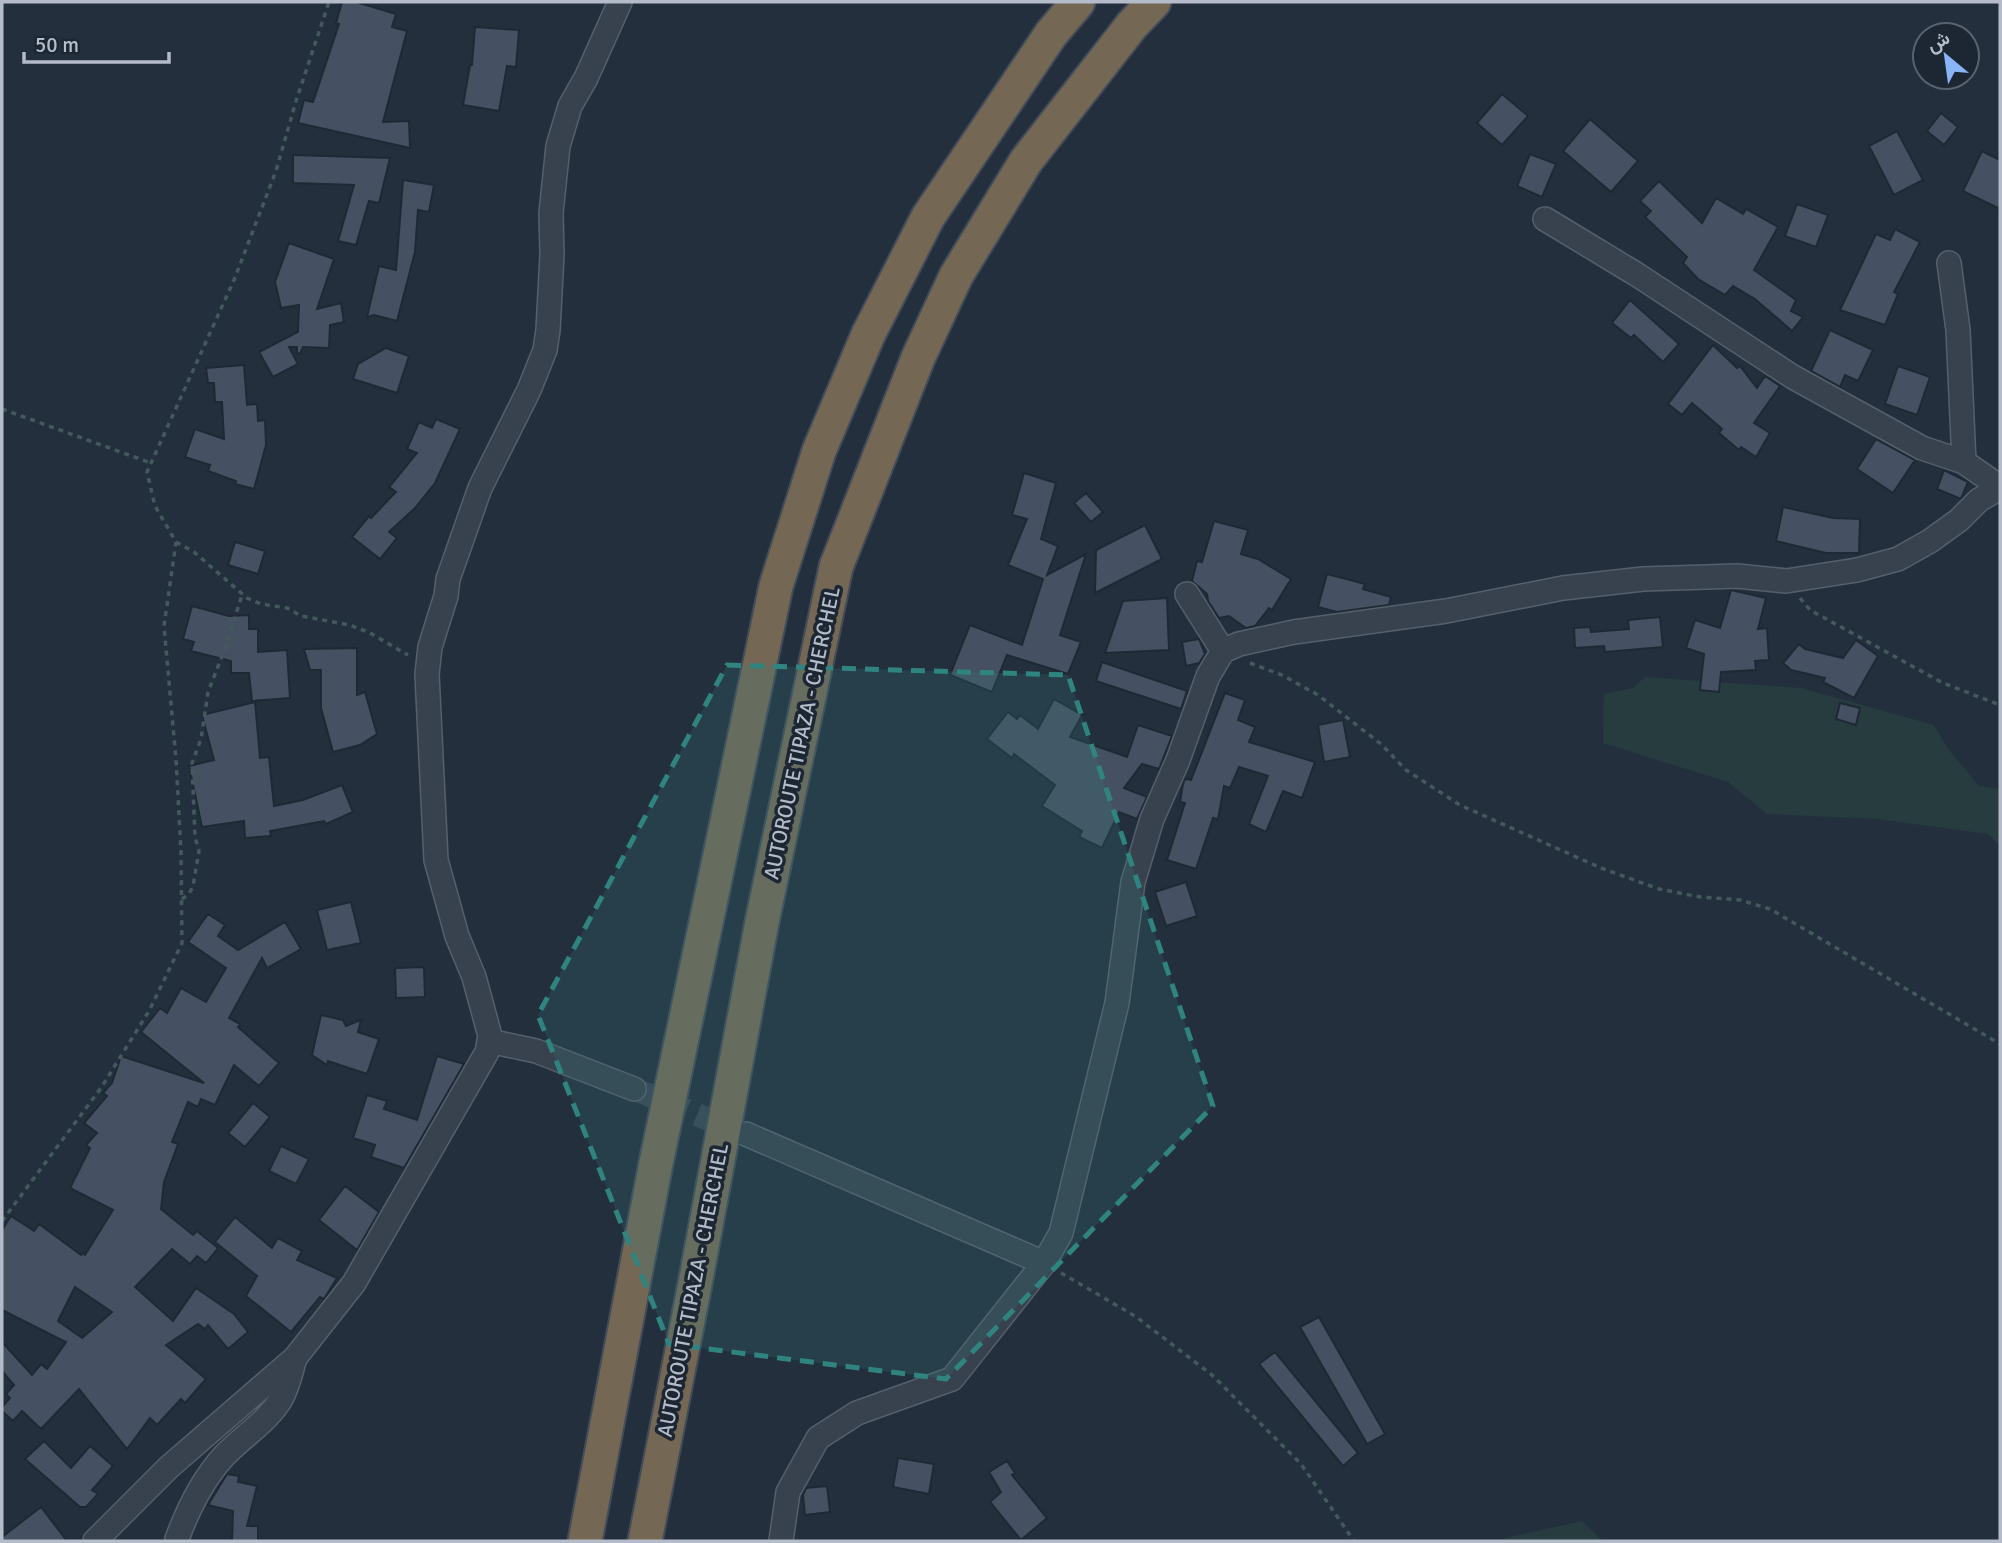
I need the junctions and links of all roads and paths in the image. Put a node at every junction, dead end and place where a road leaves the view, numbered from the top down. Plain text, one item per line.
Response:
1 (329, 2) edge
2 (620, 2) edge
3 (1070, 2) edge
4 (1078, 2) edge
5 (1154, 2) edge
6 (1051, 33) junction
7 (1545, 219) dead end
8 (1949, 263) dead end
9 (2, 409) edge
10 (151, 463) junction
11 (1964, 463) junction
12 (2000, 487) edge
13 (176, 542) junction
14 (1786, 581) junction
15 (1187, 594) dead end
16 (242, 595) junction
17 (1223, 651) junction
18 (428, 667) junction
19 (2000, 705) edge
20 (182, 899) junction
21 (489, 1041) junction
22 (2000, 1044) edge
23 (635, 1089) tunnel mouth
24 (747, 1134) tunnel mouth
25 (2, 1222) edge
26 (1044, 1263) junction
27 (295, 1358) junction
28 (177, 1539) dead end
29 (95, 1541) edge
30 (585, 1541) edge
31 (645, 1541) edge
32 (781, 1541) edge
33 (1354, 1541) edge

1 - 10 path
2 - 18 street
3 - 6 highway
4 - 6 highway
5 - 31 highway, AUTOROUTE TIPAZA - CHERCHEL
6 - 30 highway
7 - 11 street
8 - 11 street
9 - 10 path
10 - 13 path
11 - 12 street
12 - 14 street
13 - 16 path
13 - 20 path
14 - 17 street
14 - 19 path
15 - 17 street
16 - 18 path
16 - 20 path
17 - 22 path
17 - 26 street
18 - 21 street
20 - 25 path
21 - 23 street
21 - 27 street
24 - 26 street
26 - 32 street
26 - 33 path
27 - 28 street
27 - 29 street

